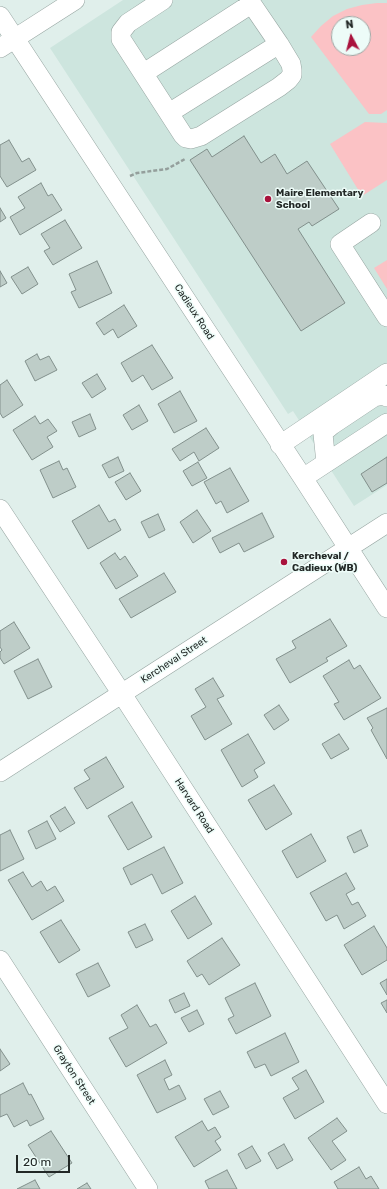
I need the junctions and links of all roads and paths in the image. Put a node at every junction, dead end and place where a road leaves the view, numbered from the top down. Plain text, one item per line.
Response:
1 (75, 0) edge
2 (163, 0) edge
3 (250, 2) edge
4 (0, 16) edge
5 (7, 43) edge
6 (279, 44) junction
7 (144, 73) junction
8 (169, 113) junction
9 (185, 158) dead end
10 (130, 176) dead end
11 (371, 223) dead end
12 (387, 317) edge
13 (387, 373) edge
14 (387, 397) edge
15 (387, 423) edge
16 (280, 444) junction
17 (326, 463) junction
18 (303, 478) junction
19 (0, 509) edge
20 (387, 523) edge
21 (348, 548) junction
22 (387, 608) edge
23 (122, 694) junction
24 (0, 772) edge
25 (0, 960) edge
26 (387, 1104) edge
27 (148, 1189) edge

1 - 5 street
2 - 7 street
3 - 6 street
3 - 7 street
4 - 5 street, Cadieux Road
5 - 16 street, Cadieux Road
6 - 8 street
6 - 8 street
7 - 8 street
9 - 10 path
11 - 12 street
13 - 16 street
14 - 17 street
15 - 17 street
16 - 18 street, Cadieux Road
17 - 18 street
18 - 21 street, Cadieux Road
19 - 23 street, Harvard Road
20 - 21 street, Kercheval Street
21 - 22 street, Cadieux Road
21 - 23 street, Kercheval Street
23 - 24 street, Kercheval Street
23 - 26 street, Harvard Road
25 - 27 street, Grayton Street

